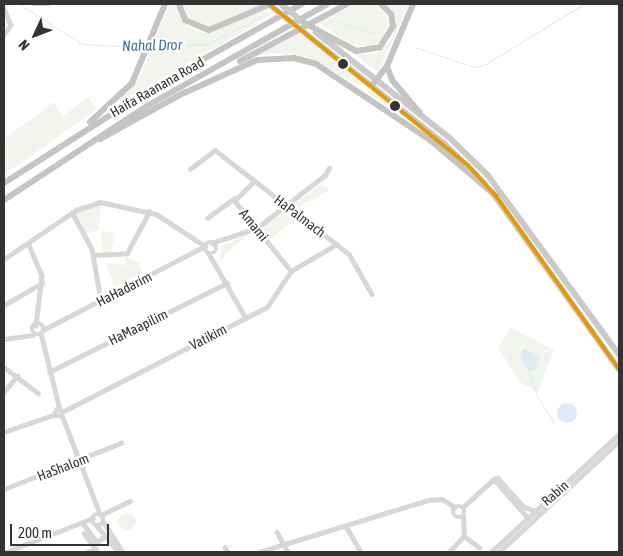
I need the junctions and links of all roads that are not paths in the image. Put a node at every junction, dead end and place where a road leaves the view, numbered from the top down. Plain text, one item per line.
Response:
1 (33, 4) edge
2 (49, 4) edge
3 (165, 4) edge
4 (179, 4) edge
5 (270, 4) edge
6 (281, 4) edge
7 (302, 4) edge
8 (327, 4) edge
9 (347, 4) edge
10 (381, 4) edge
11 (414, 4) edge
12 (4, 8) edge
13 (304, 22) joint
14 (4, 35) edge
15 (327, 38) junction
16 (387, 66) junction
17 (378, 79) junction
18 (373, 84) junction
19 (184, 93) junction
20 (420, 113) junction
21 (64, 159) junction
22 (329, 168) dead end
23 (190, 169) dead end
24 (4, 183) edge
25 (253, 183) junction
26 (496, 196) junction
27 (235, 198) junction
28 (4, 200) edge
29 (288, 206) junction
30 (72, 212) junction
31 (149, 212) junction
32 (207, 218) dead end
33 (257, 228) junction
34 (194, 238) junction
35 (226, 240) junction
36 (212, 243) junction
37 (337, 244) junction
38 (29, 245) junction
39 (206, 250) junction
40 (216, 251) junction
41 (194, 253) junction
42 (94, 255) junction
43 (4, 258) edge
44 (215, 262) junction
45 (291, 271) junction
46 (42, 283) junction
47 (227, 283) junction
48 (372, 294) dead end
49 (101, 300) junction
50 (4, 305) edge
51 (246, 318) junction
52 (39, 330) junction
53 (4, 339) edge
54 (619, 354) edge
55 (4, 366) edge
56 (619, 369) edge
57 (49, 372) junction
58 (17, 376) junction
59 (4, 392) edge
60 (38, 393) dead end
61 (59, 413) junction
62 (4, 432) edge
63 (619, 434) edge
64 (619, 441) edge
65 (121, 443) dead end
66 (78, 461) junction
67 (496, 480) junction
68 (4, 489) edge
69 (130, 501) dead end
70 (455, 508) junction
71 (464, 508) junction
72 (111, 511) junction
73 (536, 511) junction
74 (97, 516) junction
75 (463, 517) junction
76 (528, 518) junction
77 (104, 522) junction
78 (84, 523) junction
79 (95, 526) junction
80 (346, 526) junction
81 (277, 532) dead end
82 (84, 533) dead end
83 (464, 536) junction
84 (104, 537) dead end
85 (284, 545) junction
86 (20, 547) junction
87 (225, 547) dead end
88 (479, 548) dead end
89 (97, 550) edge
90 (6, 552) edge
91 (22, 552) edge
92 (87, 552) edge
93 (119, 552) edge
94 (123, 552) edge
95 (228, 552) edge
96 (259, 552) edge
97 (288, 552) edge
98 (359, 552) edge
99 (449, 552) edge
100 (491, 552) edge
101 (499, 552) edge

1 - 2 street
3 - 24 highway
4 - 5 highway
5 - 18 main road, bridge
6 - 13 main road, bridge
7 - 24 highway, Haifa Raanana Road
8 - 21 highway, Haifa Raanana Road
9 - 19 highway
10 - 15 highway
11 - 16 highway
12 - 14 street
13 - 15 highway, bridge
15 - 17 main road
16 - 17 highway
16 - 20 highway
17 - 18 highway
17 - 20 main road
18 - 26 main road
19 - 21 highway
19 - 26 highway
20 - 54 main road
21 - 28 highway, Haifa Raanana Road
22 - 29 street
23 - 25 street, HaPalmach
25 - 27 street, Amami
25 - 29 street, HaPalmach
26 - 56 main road
27 - 32 street
27 - 33 street, Amami
29 - 33 street
29 - 37 street, HaPalmach
30 - 31 street
30 - 38 street
30 - 42 street
31 - 34 street
31 - 42 street
33 - 35 street
33 - 45 street, Amami
34 - 39 street
34 - 41 street
35 - 36 street
35 - 40 street
36 - 39 street
36 - 40 street
37 - 45 street, Vatikim
37 - 48 street, HaPalmach
38 - 43 street
38 - 46 street
39 - 40 street
39 - 41 street, HaHadarim
39 - 44 street
40 - 44 street
41 - 49 street, HaHadarim
42 - 49 street
44 - 47 street
45 - 51 street, Vatikim
46 - 50 street
46 - 52 street
47 - 51 street
47 - 57 street, HaMaapilim
49 - 52 street, HaHadarim
51 - 61 street, Vatikim
52 - 53 street, HaHadarim
52 - 57 street
55 - 58 street
57 - 61 street
58 - 59 street
58 - 60 street
61 - 62 street, Vatikim
61 - 66 street
63 - 73 street, Rabin
64 - 101 street, Rabin
65 - 66 street, HaShalom
66 - 68 street, HaShalom
66 - 74 street
67 - 71 street
67 - 73 street
67 - 76 street
69 - 72 street
70 - 71 street
70 - 75 street
70 - 80 street
71 - 75 street
72 - 74 street
72 - 77 street
73 - 76 street, Rabin
74 - 77 street
74 - 78 street
74 - 79 street
75 - 83 street
76 - 100 street, Rabin
77 - 79 street
77 - 94 street
78 - 79 street
78 - 84 street
78 - 86 street
79 - 93 street
80 - 85 street
80 - 98 street
81 - 85 street
82 - 89 street
83 - 88 street
83 - 99 street
85 - 96 street
85 - 97 street
86 - 90 street
86 - 91 street
87 - 95 street
89 - 92 street

